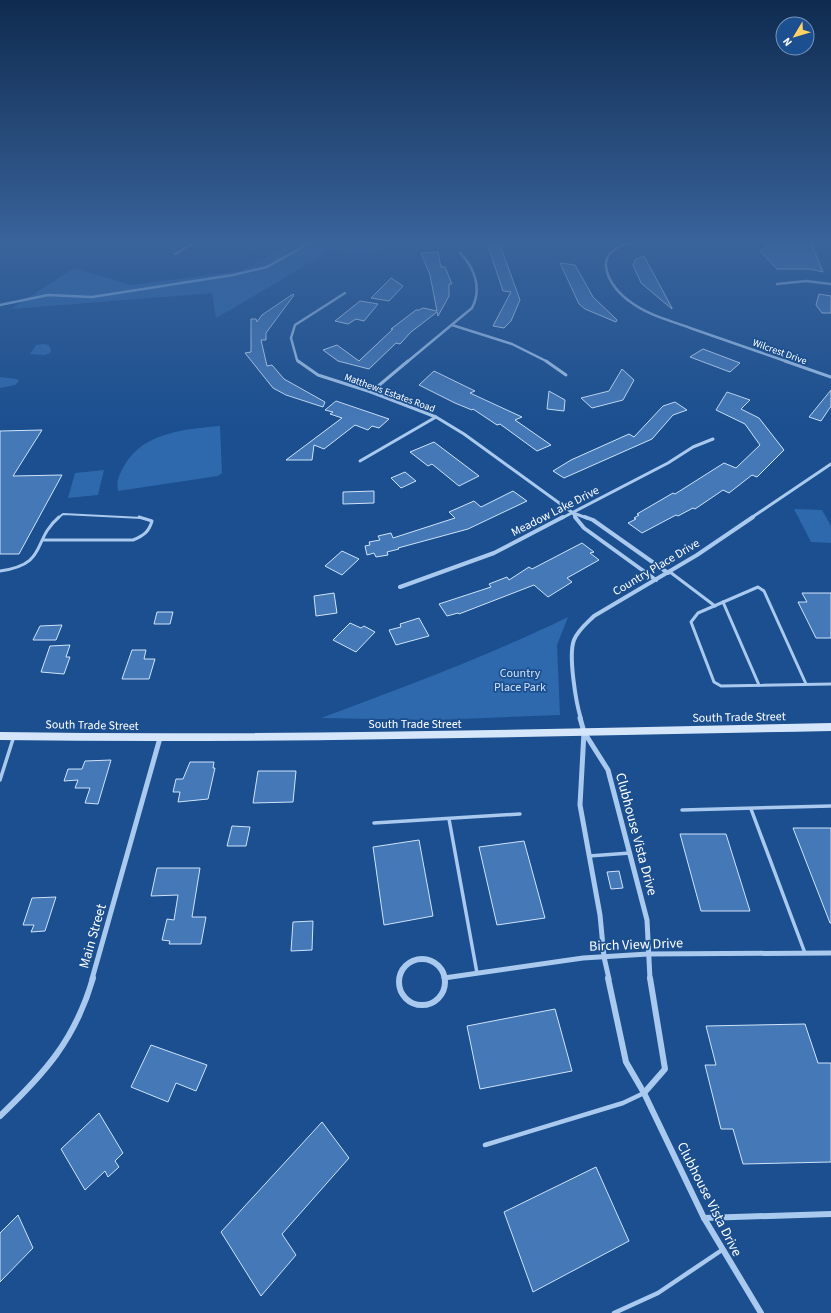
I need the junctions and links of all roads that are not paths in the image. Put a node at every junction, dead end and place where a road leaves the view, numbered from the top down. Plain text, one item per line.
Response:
1 (332, 301) edge
2 (475, 301) edge
3 (628, 301) edge
4 (452, 325) junction
5 (566, 375) dead end
6 (831, 377) edge
7 (371, 392) junction
8 (436, 416) junction
9 (713, 439) dead end
10 (360, 461) dead end
11 (831, 464) edge
12 (573, 513) junction
13 (44, 540) junction
14 (0, 571) edge
15 (669, 572) junction
16 (656, 580) junction
17 (400, 587) dead end
18 (723, 602) junction
19 (715, 606) junction
20 (806, 684) junction
21 (831, 684) edge
22 (759, 685) junction
23 (831, 727) edge
24 (584, 732) junction
25 (0, 736) edge
26 (14, 736) junction
27 (160, 738) junction
28 (0, 780) edge
29 (831, 806) edge
30 (751, 809) junction
31 (682, 810) dead end
32 (520, 814) dead end
33 (449, 819) junction
34 (374, 823) dead end
35 (630, 853) junction
36 (589, 856) junction
37 (805, 953) junction
38 (831, 953) edge
39 (648, 954) junction
40 (604, 957) junction
41 (477, 973) junction
42 (444, 978) junction
43 (644, 1093) junction
44 (0, 1116) edge
45 (485, 1145) dead end
46 (831, 1214) edge
47 (704, 1218) junction
48 (722, 1250) junction
49 (614, 1313) edge
50 (761, 1313) edge

1 - 7 street, Matthews Estates Road
2 - 4 street
3 - 6 street, Wilcrest Drive
4 - 5 street
4 - 7 street
7 - 8 street, Matthews Estates Road
8 - 10 street
8 - 12 street, Matthews Estates Road
9 - 12 street, Meadow Lake Drive
11 - 15 street, Country Place Drive
12 - 15 street, Matthews Estates Road
12 - 16 street, Matthews Estates Road
12 - 17 street, Meadow Lake Drive
13 - 13 lane
13 - 14 lane
15 - 16 street, Country Place Drive
15 - 19 lane
16 - 24 street, Country Place Drive
18 - 19 lane
18 - 20 lane
18 - 22 lane
19 - 22 lane
20 - 21 lane
20 - 22 lane
23 - 24 main road, South Trade Street
24 - 27 main road, South Trade Street
24 - 35 street, Clubhouse Vista Drive
24 - 36 street, Clubhouse Vista Drive
25 - 26 main road, South Trade Street
26 - 27 main road, South Trade Street
26 - 28 lane
27 - 44 street, Main Street
29 - 30 lane
30 - 31 lane
30 - 37 lane
32 - 33 lane
33 - 34 lane
33 - 41 lane
35 - 36 lane
35 - 39 street, Clubhouse Vista Drive
36 - 40 street, Clubhouse Vista Drive
37 - 38 street, Birch View Drive
37 - 39 street, Birch View Drive
39 - 40 street, Birch View Drive
39 - 43 street, Clubhouse Vista Drive
40 - 41 street, Birch View Drive
40 - 43 street, Clubhouse Vista Drive
41 - 42 street, Birch View Drive
42 - 42 street
43 - 45 lane
43 - 47 street, Clubhouse Vista Drive
46 - 47 street
47 - 48 street, Clubhouse Vista Drive
48 - 49 lane
48 - 50 street, Clubhouse Vista Drive

